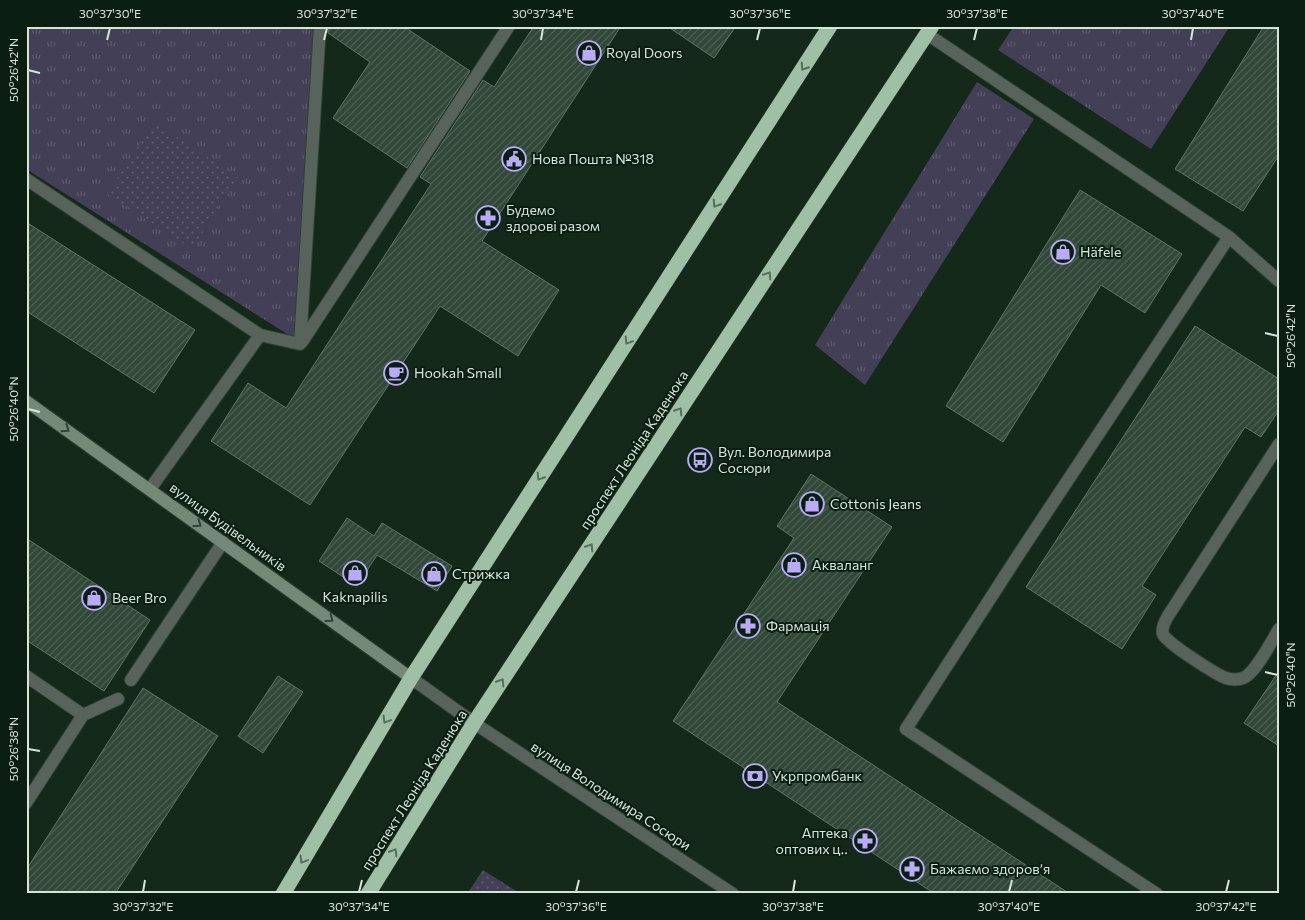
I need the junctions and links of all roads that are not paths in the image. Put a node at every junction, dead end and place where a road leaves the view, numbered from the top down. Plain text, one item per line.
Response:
1 (320, 26) edge
2 (509, 26) edge
3 (830, 26) edge
4 (930, 30) edge
5 (26, 179) edge
6 (1229, 237) junction
7 (1279, 281) edge
8 (260, 335) junction
9 (300, 344) junction
10 (26, 401) edge
11 (1279, 444) edge
12 (150, 489) junction
13 (223, 542) junction
14 (1279, 629) edge
15 (26, 676) edge
16 (411, 678) junction
17 (131, 680) dead end
18 (118, 699) dead end
19 (83, 715) junction
20 (474, 723) junction
21 (26, 803) edge
22 (283, 894) edge
23 (368, 894) edge
24 (733, 894) edge
25 (1157, 894) edge

1 - 9 street
2 - 9 street
3 -> 16 highway
4 - 6 street
20 -> 4 highway, проспект Леоніда Каденюка
5 - 8 street
6 - 7 street
6 - 25 street
8 - 9 street
8 - 12 street
10 -> 12 street, вулиця Будівельників
11 - 14 street
12 -> 13 street, вулиця Будівельників
13 -> 16 street, вулиця Будівельників
13 - 17 street
15 - 19 street
16 - 20 street, вулиця Володимира Сосюри
16 -> 22 highway
18 - 19 street
19 - 21 street
23 -> 20 highway, проспект Леоніда Каденюка
20 - 24 street, вулиця Володимира Сосюри

